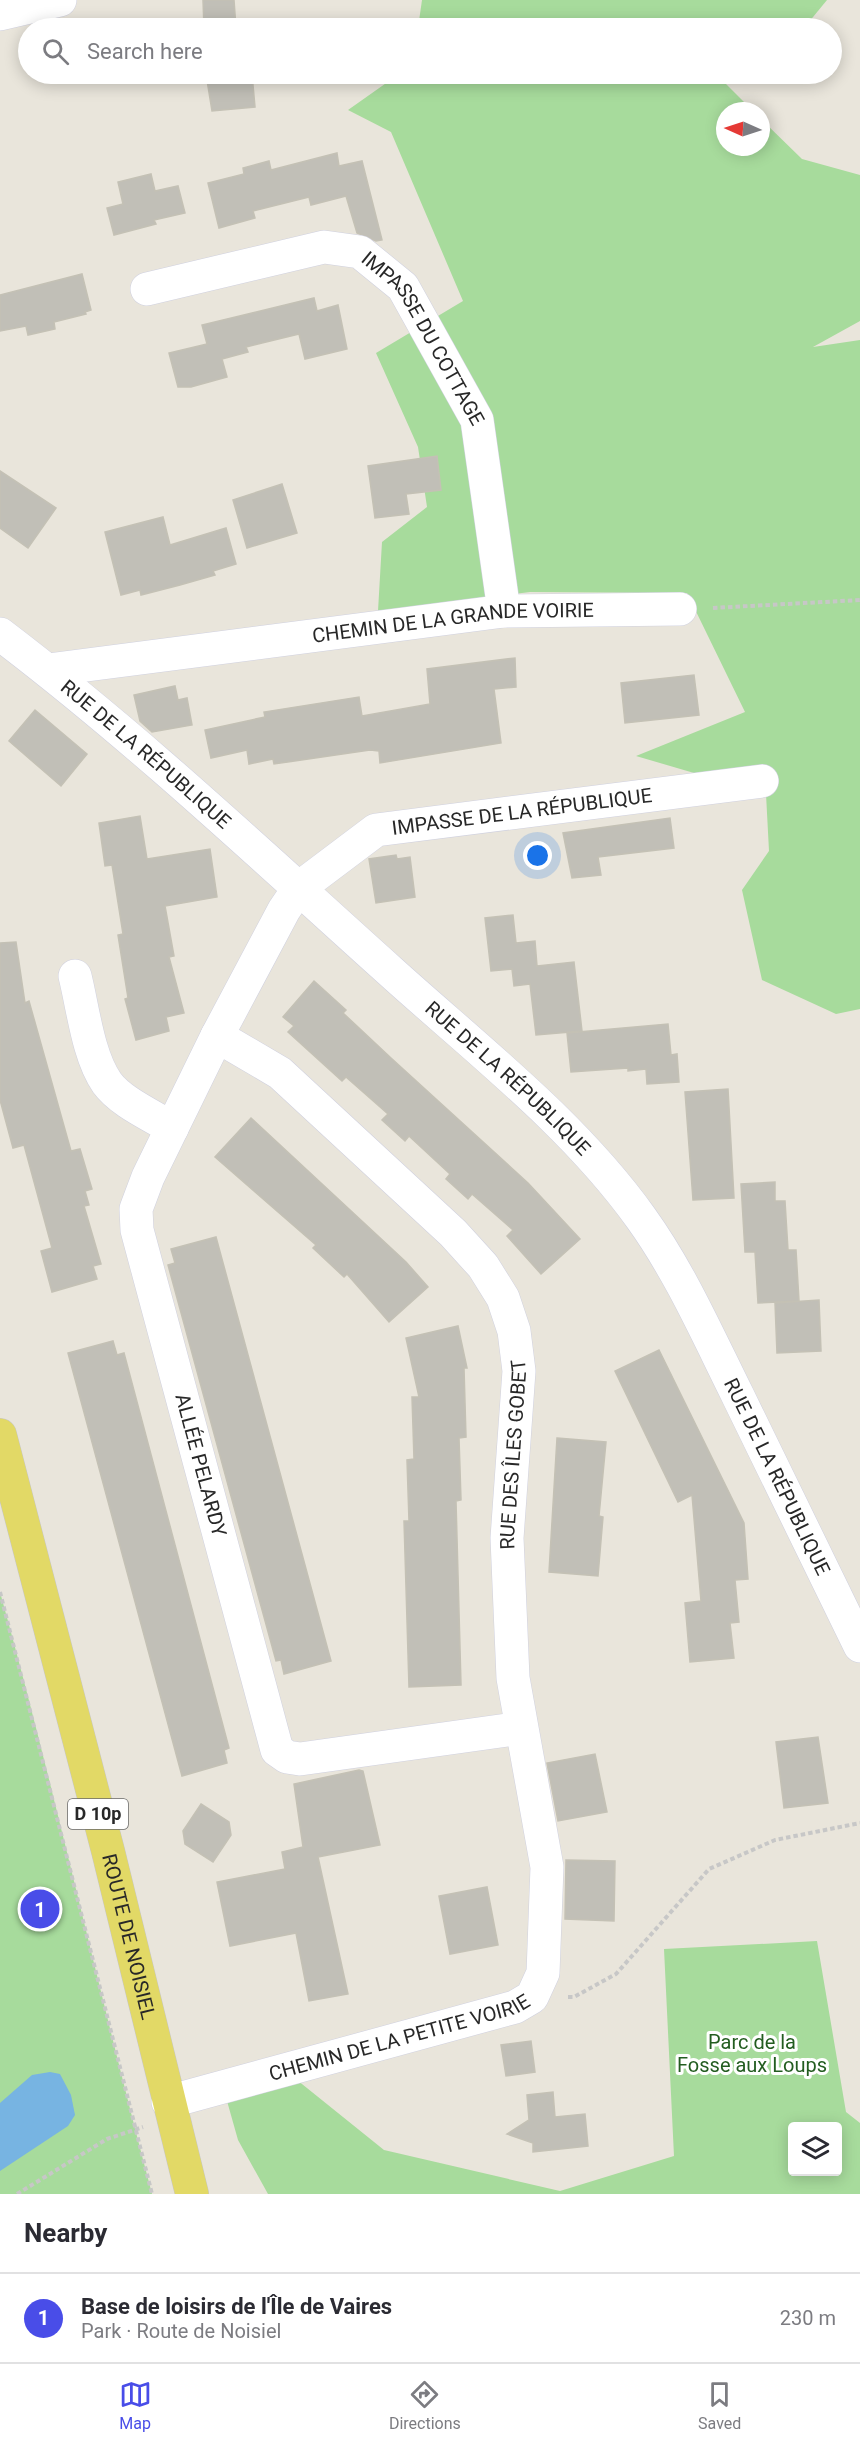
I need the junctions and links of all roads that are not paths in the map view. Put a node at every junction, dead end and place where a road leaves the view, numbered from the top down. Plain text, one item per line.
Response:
1 (54, 1) edge
2 (0, 14) edge
3 (147, 289) dead end
4 (680, 609) road end
5 (504, 611) junction
6 (0, 634) edge
7 (48, 670) junction
8 (762, 781) dead end
9 (299, 888) junction
10 (75, 976) dead end
11 (217, 1036) junction
12 (171, 1128) junction
13 (0, 1435) edge
14 (860, 1646) edge
15 (521, 1728) junction
16 (532, 1997) joint
17 (168, 2102) junction
18 (192, 2194) edge

1 - 2 street
3 - 5 street, IMPASSE DU COTTAGE
4 - 5 street, CHEMIN DE LA GRANDE VOIRIE
5 - 7 street, CHEMIN DE LA GRANDE VOIRIE
6 - 7 street, RUE DE LA RÉPUBLIQUE
7 - 9 street, RUE DE LA RÉPUBLIQUE
8 - 9 street, IMPASSE DE LA RÉPUBLIQUE
9 - 11 street
9 - 14 street, RUE DE LA RÉPUBLIQUE
10 - 12 street
11 - 12 street
11 - 15 street, RUE DES ÎLES GOBET
12 - 15 street, ALLÉE PELARDY
13 - 17 main road, ROUTE DE NOISIEL / D 10p
15 - 16 street, RUE DES ÎLES GOBET
16 - 17 street, CHEMIN DE LA PETITE VOIRIE
17 - 18 main road, ROUTE DE NOISIEL / D 10p

